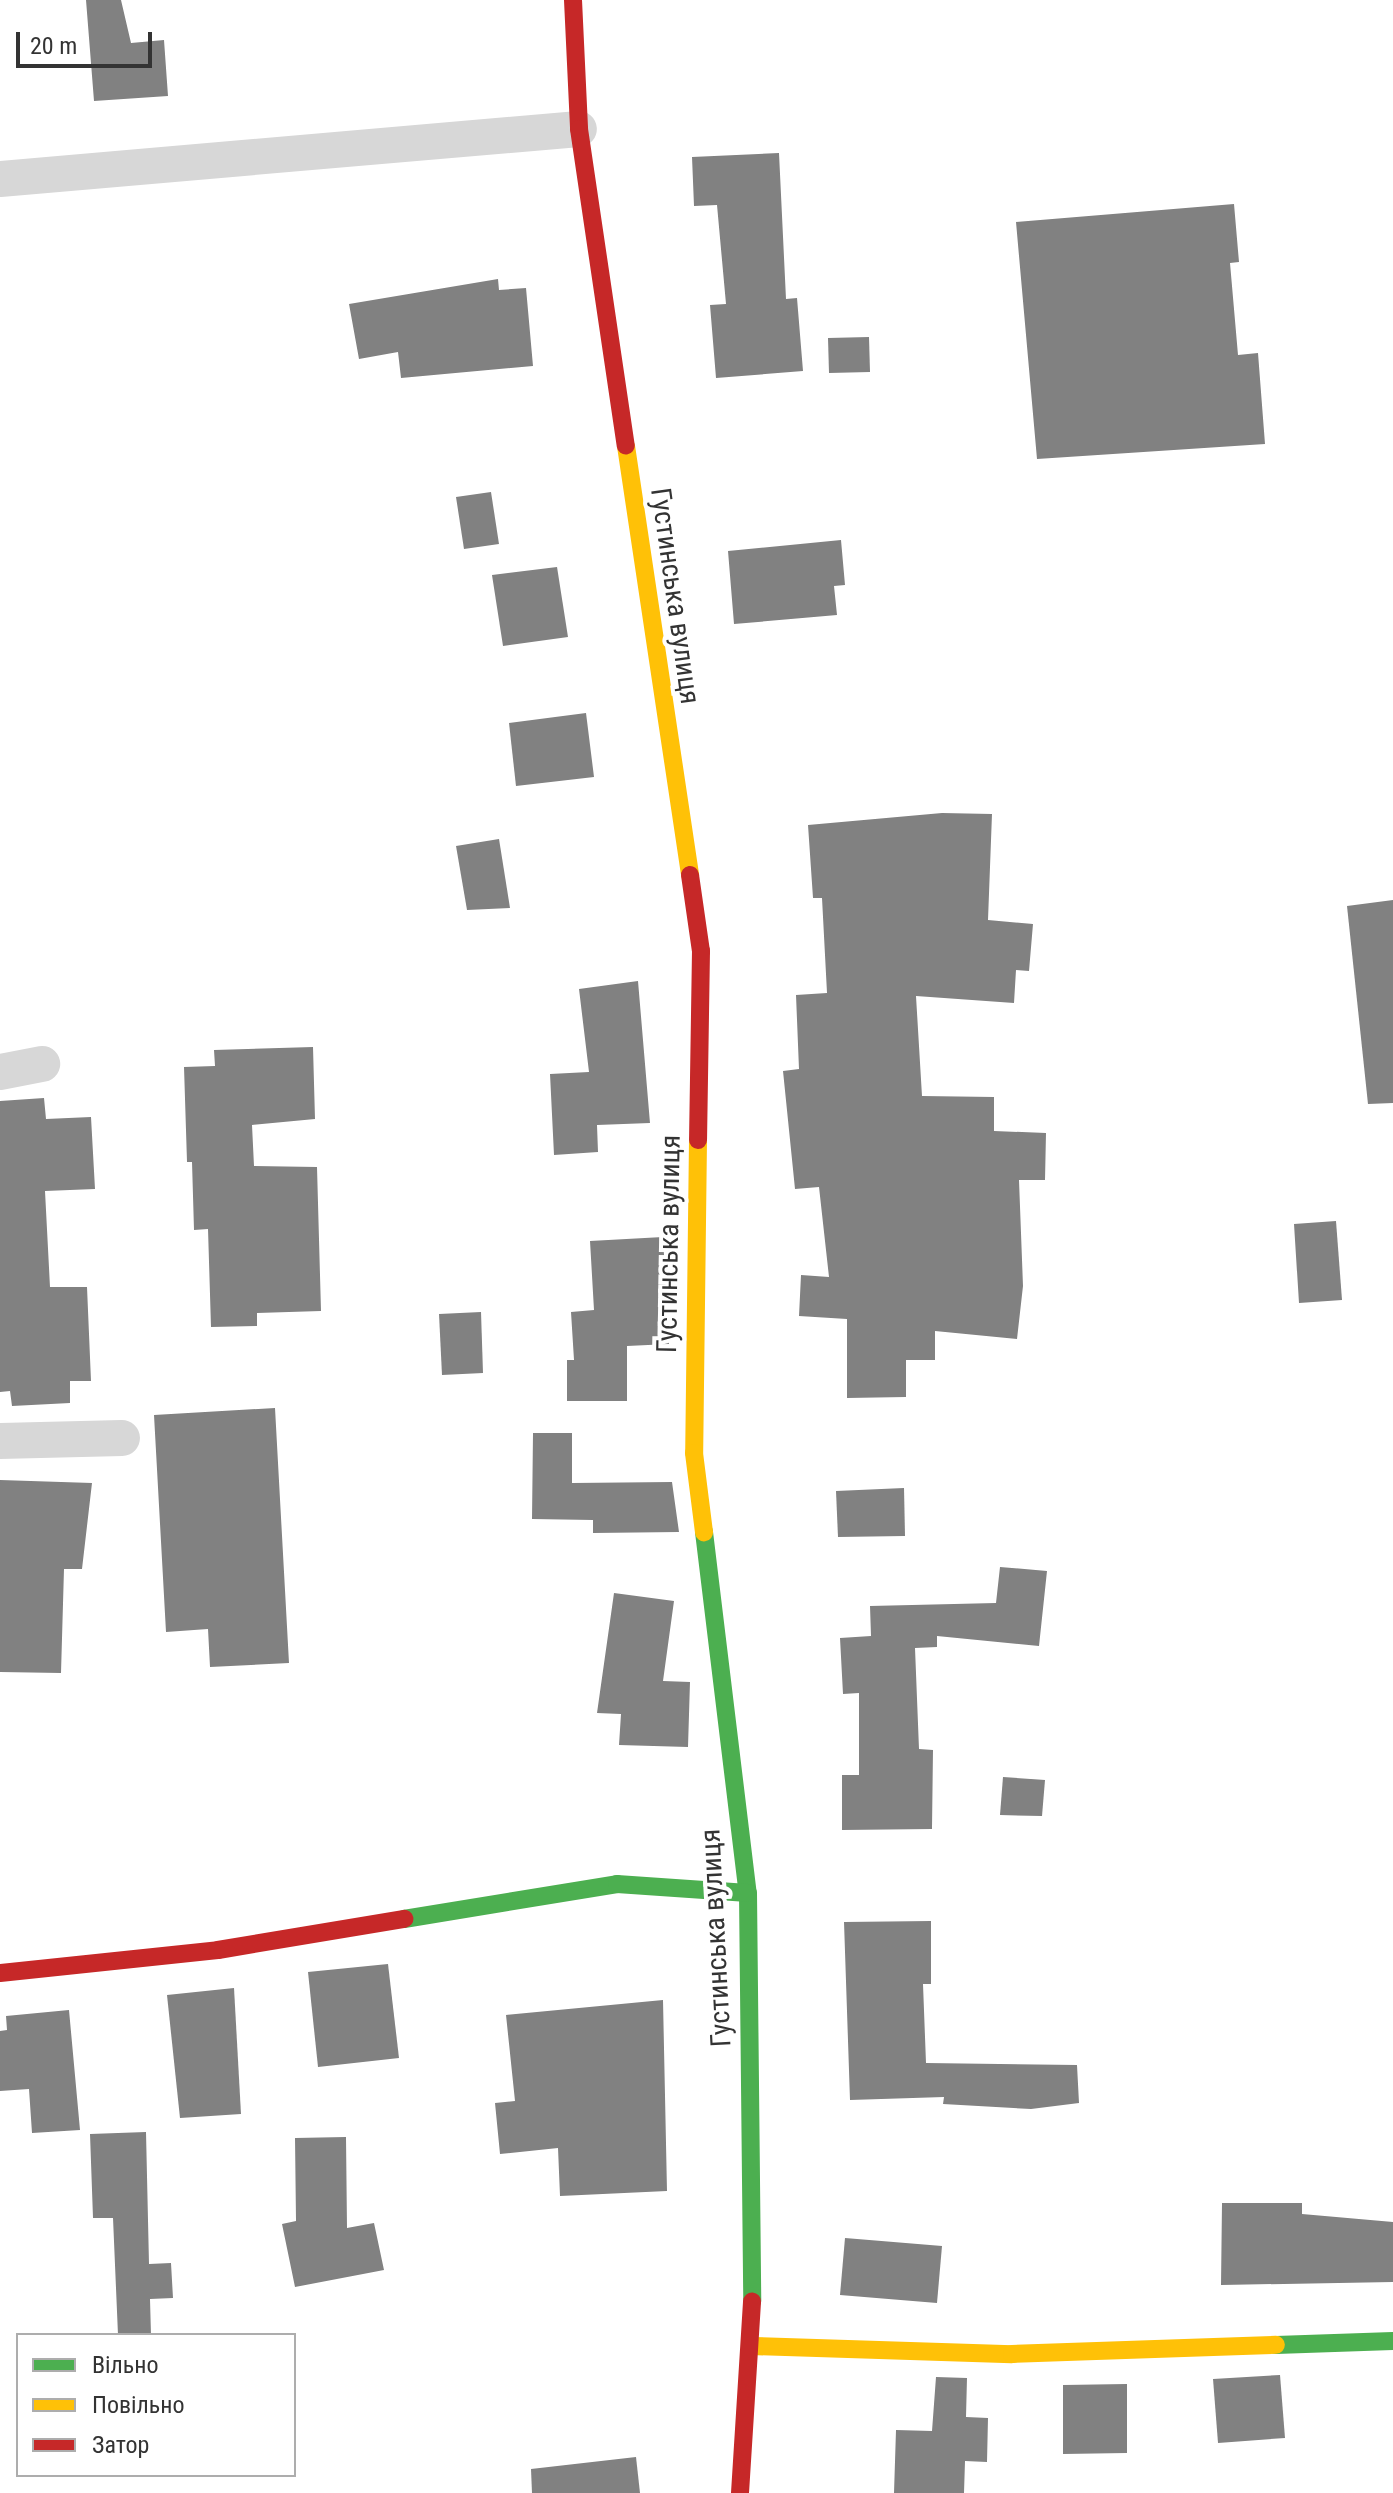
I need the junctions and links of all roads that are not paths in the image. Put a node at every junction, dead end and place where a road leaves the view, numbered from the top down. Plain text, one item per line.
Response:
1 (573, 0) edge
2 (579, 129) junction
3 (0, 179) edge
4 (42, 1064) dead end
5 (0, 1072) edge
6 (122, 1438) dead end
7 (0, 1441) edge
8 (748, 1893) junction
9 (0, 1973) edge
10 (1393, 2341) edge
11 (752, 2346) junction
12 (740, 2493) edge

1 - 2 main road, Густинська вулиця
2 - 3 street
2 - 8 main road, Густинська вулиця
4 - 5 street
6 - 7 street
8 - 9 main road
8 - 11 main road, Густинська вулиця
10 - 11 main road
11 - 12 main road, Густинська вулиця

